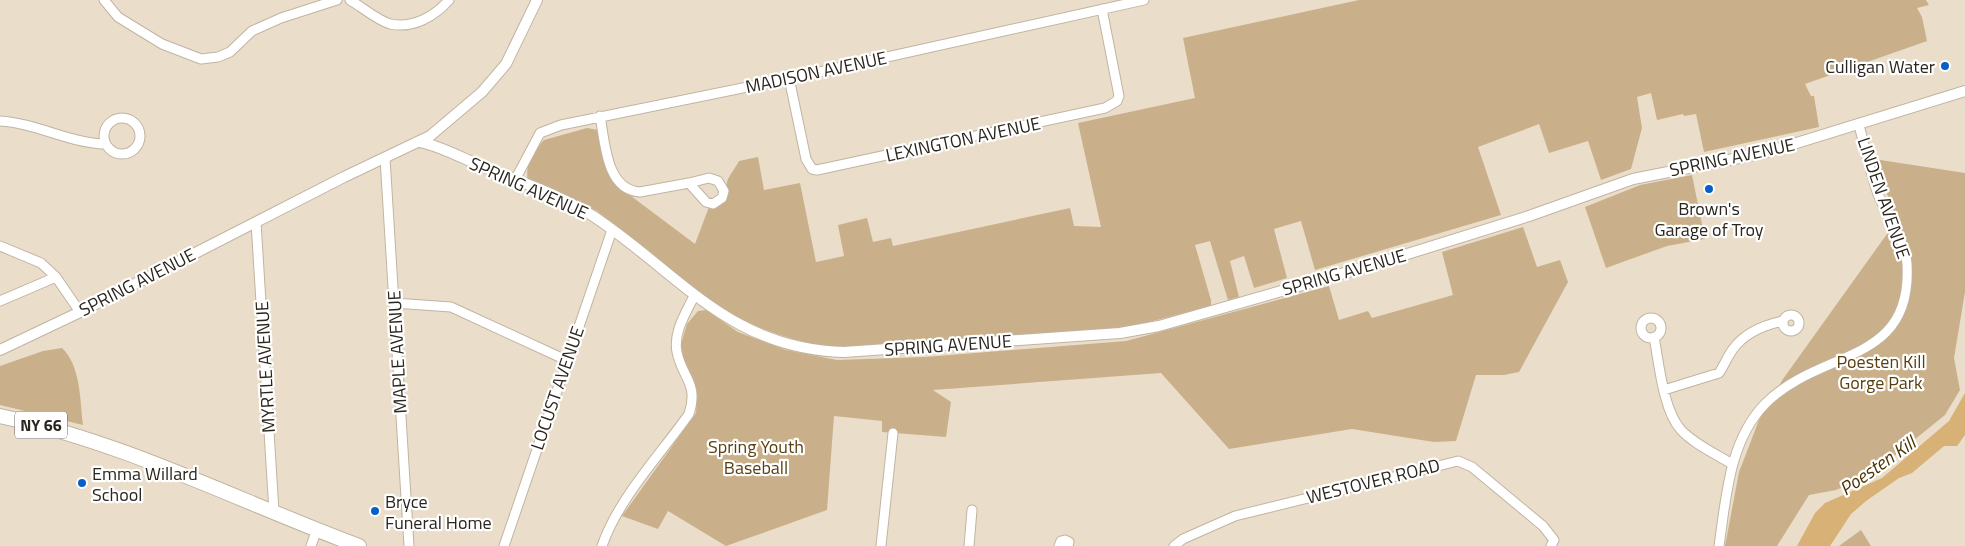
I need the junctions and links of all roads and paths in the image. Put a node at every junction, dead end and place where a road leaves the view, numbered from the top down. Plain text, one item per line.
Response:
1 (104, 0) edge
2 (337, 0) edge
3 (350, 0) edge
4 (449, 0) edge
5 (537, 0) edge
6 (1144, 0) edge
7 (1102, 9) junction
8 (790, 78) junction
9 (1965, 91) edge
10 (600, 116) junction
11 (0, 121) edge
12 (1859, 125) junction
13 (420, 142) junction
14 (105, 144) junction
15 (385, 158) junction
16 (515, 180) junction
17 (689, 182) dead end
18 (256, 222) junction
19 (612, 230) junction
20 (0, 246) edge
21 (56, 277) junction
22 (694, 296) junction
23 (0, 301) edge
24 (394, 303) junction
25 (80, 312) junction
26 (1783, 321) dead end
27 (1654, 337) dead end
28 (0, 350) edge
29 (566, 360) junction
30 (1664, 390) junction
31 (0, 416) edge
32 (893, 433) dead end
33 (1732, 464) junction
34 (972, 510) dead end
35 (274, 512) junction
36 (317, 529) junction
37 (1552, 542) edge
38 (311, 546) edge
39 (360, 546) edge
40 (409, 546) edge
41 (504, 546) edge
42 (602, 546) edge
43 (881, 546) edge
44 (969, 546) edge
45 (1059, 546) edge
46 (1068, 546) edge
47 (1174, 546) edge
48 (1719, 546) edge

1 - 2 street
3 - 4 street
5 - 13 street
6 - 7 street, MADISON AVENUE
7 - 8 street, MADISON AVENUE
7 - 8 street, LEXINGTON AVENUE
8 - 10 street, MADISON AVENUE
9 - 12 street, SPRING AVENUE
10 - 16 street, MADISON AVENUE
10 - 17 street
11 - 14 street
12 - 22 street, SPRING AVENUE
12 - 33 street, LINDEN AVENUE
13 - 15 street, SPRING AVENUE
13 - 16 street, SPRING AVENUE
14 - 14 street
15 - 18 street, SPRING AVENUE
15 - 24 street, MAPLE AVENUE
16 - 19 street, SPRING AVENUE
18 - 25 street, SPRING AVENUE
18 - 35 street, MYRTLE AVENUE
19 - 22 street, SPRING AVENUE
19 - 29 street, LOCUST AVENUE
20 - 21 street
21 - 23 street
21 - 25 street
22 - 42 street
24 - 29 street
24 - 40 street, MAPLE AVENUE
25 - 28 street, SPRING AVENUE
26 - 30 street
27 - 30 street
29 - 41 street, LOCUST AVENUE
30 - 33 street
31 - 35 main road, NY 66
32 - 43 street
33 - 48 street, LINDEN AVENUE
34 - 44 street
35 - 36 main road, NY 66
36 - 38 street
36 - 39 main road, NY 66
37 - 47 street, WESTOVER ROAD
45 - 46 street

